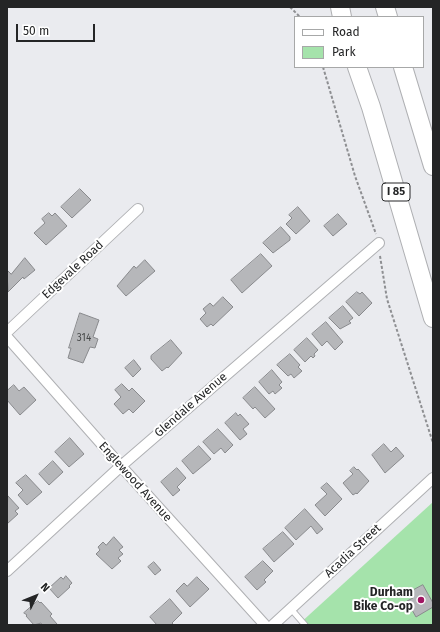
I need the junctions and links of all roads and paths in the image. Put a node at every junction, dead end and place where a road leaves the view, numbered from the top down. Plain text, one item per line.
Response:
1 (290, 7) edge
2 (299, 16) edge
3 (357, 68) edge
4 (403, 68) edge
5 (433, 166) edge
6 (138, 209) dead end
7 (379, 243) dead end
8 (433, 318) edge
9 (7, 332) edge
10 (7, 337) edge
11 (121, 466) junction
12 (433, 478) edge
13 (7, 571) edge
14 (291, 609) junction
15 (265, 625) edge
16 (273, 625) edge
17 (305, 625) edge

1 - 2 path
3 - 8 highway, I 85
4 - 5 highway
6 - 9 street, Edgevale Road
7 - 11 street, Glendale Avenue
10 - 11 street, Englewood Avenue
11 - 13 street, Glendale Avenue
11 - 15 street, Englewood Avenue
12 - 14 street, Acadia Street
14 - 16 street, Acadia Street
14 - 17 lane

